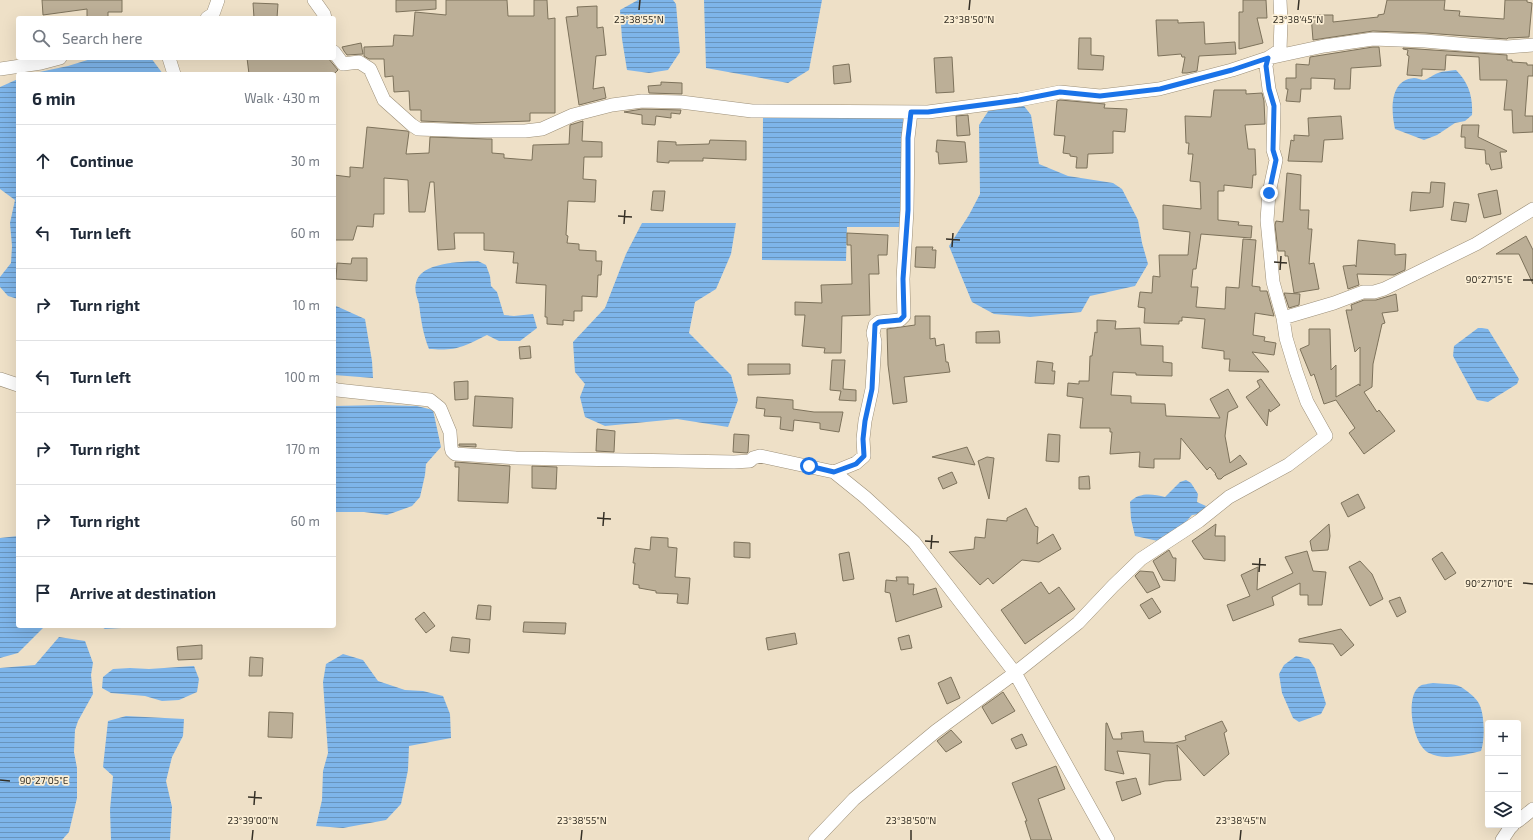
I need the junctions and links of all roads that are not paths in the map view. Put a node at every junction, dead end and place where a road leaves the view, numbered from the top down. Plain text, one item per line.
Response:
1 (218, 0) edge
2 (314, 0) edge
3 (1280, 0) edge
4 (210, 16) edge
5 (324, 16) edge
6 (1533, 45) edge
7 (336, 55) edge
8 (1268, 58) junction
9 (52, 60) edge
10 (170, 60) edge
11 (0, 69) edge
12 (173, 72) edge
13 (911, 112) junction
14 (1533, 209) edge
15 (1283, 318) junction
16 (0, 379) edge
17 (16, 384) edge
18 (336, 390) edge
19 (834, 472) junction
20 (1015, 673) junction
21 (1533, 809) edge
22 (1521, 819) edge
23 (1510, 828) edge
24 (815, 840) edge
25 (1108, 840) edge
26 (1502, 840) edge

1 - 4 street
2 - 5 street
3 - 8 street
6 - 8 street
7 - 13 street
8 - 13 street
8 - 15 street
9 - 11 street
10 - 12 street
13 - 19 street
14 - 15 street
15 - 20 street
16 - 17 street
18 - 19 street
19 - 20 street
20 - 24 street
20 - 25 street
21 - 22 street
23 - 26 street

